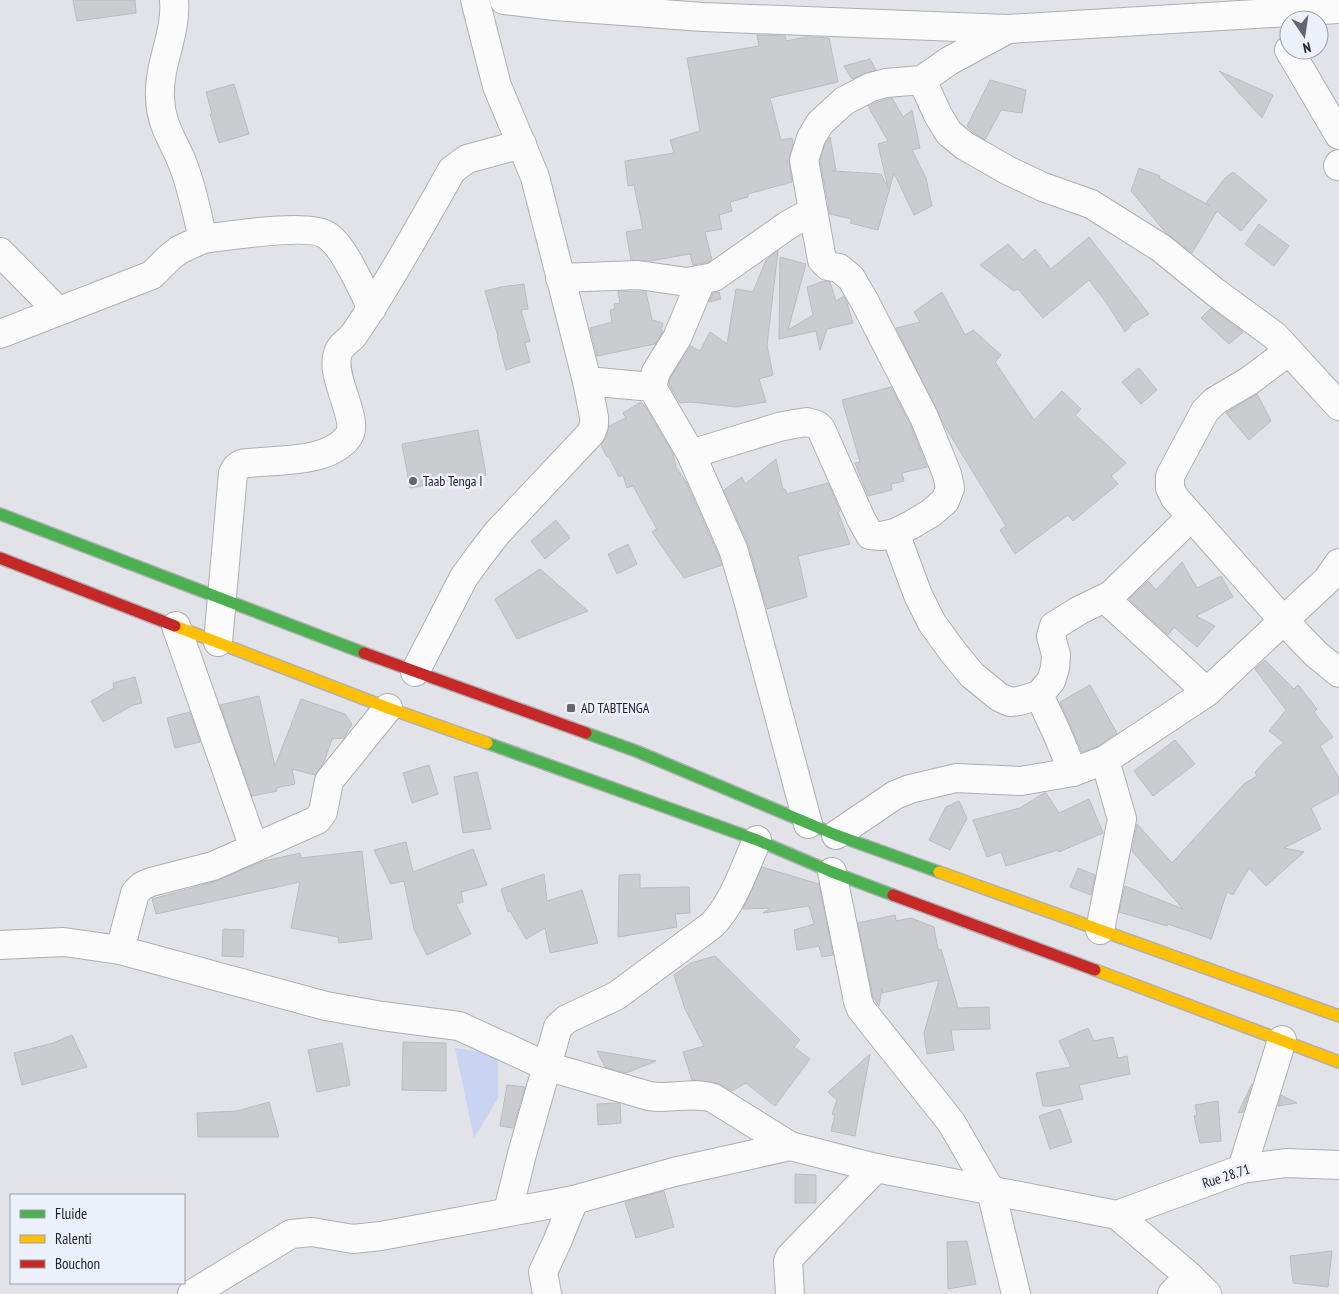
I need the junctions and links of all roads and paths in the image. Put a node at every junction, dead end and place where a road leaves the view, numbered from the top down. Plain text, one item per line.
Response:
1 (174, 0) edge
2 (475, 0) edge
3 (504, 0) edge
4 (700, 8) edge
5 (1339, 9) edge
6 (1268, 15) junction
7 (1008, 29) junction
8 (1279, 33) edge
9 (1295, 60) edge
10 (922, 80) junction
11 (1339, 135) edge
12 (522, 144) junction
13 (813, 211) junction
14 (203, 239) junction
15 (0, 252) edge
16 (560, 278) junction
17 (701, 281) junction
18 (372, 308) junction
19 (58, 311) junction
20 (0, 334) edge
21 (1289, 351) junction
22 (587, 380) junction
23 (652, 388) junction
24 (1339, 406) edge
25 (691, 454) junction
26 (0, 514) edge
27 (1191, 517) junction
28 (895, 534) junction
29 (0, 558) edge
30 (1339, 563) edge
31 (1111, 595) junction
32 (222, 598) junction
33 (1283, 620) junction
34 (176, 626) junction
35 (218, 642) junction
36 (415, 672) junction
37 (1339, 673) edge
38 (1207, 692) junction
39 (1039, 695) junction
40 (388, 708) junction
41 (1105, 760) junction
42 (1072, 772) junction
43 (808, 824) junction
44 (836, 835) junction
45 (757, 840) junction
46 (254, 848) junction
47 (832, 872) junction
48 (1100, 930) junction
49 (0, 945) edge
50 (120, 950) junction
51 (1339, 1016) edge
52 (1282, 1040) junction
53 (1339, 1062) edge
54 (546, 1066) junction
55 (790, 1146) junction
56 (1339, 1165) edge
57 (876, 1168) junction
58 (1242, 1169) junction
59 (991, 1191) junction
60 (574, 1200) junction
61 (508, 1211) junction
62 (1117, 1215) junction
63 (1189, 1288) edge
64 (192, 1294) edge
65 (547, 1294) edge
66 (790, 1294) edge
67 (1016, 1294) edge

1 - 14 street
2 - 12 street
3 - 4 street
4 - 7 street
5 - 6 street
6 - 7 street
6 - 8 street
7 - 10 street
9 - 11 street
10 - 13 street
10 - 21 street
12 - 16 street
12 - 18 street
13 - 17 street
13 - 28 street
14 - 18 street
14 - 19 street
15 - 19 street
16 - 17 street
16 - 22 street
17 - 23 street
18 - 32 street
19 - 20 street
21 - 24 street
21 - 27 street
22 - 23 street
22 - 36 street
23 - 25 street
25 - 28 street
25 - 43 street
26 - 32 street
27 - 31 street
27 - 33 street
28 - 39 street
29 - 34 street
30 - 33 street
31 - 38 street
31 - 39 street
32 - 35 street
32 - 36 street
33 - 37 street
33 - 38 street
34 - 35 street
34 - 46 street
35 - 40 street
36 - 43 street
38 - 41 street
39 - 42 street
40 - 45 street
40 - 46 street
41 - 42 street
41 - 48 street
42 - 44 street
43 - 44 street
44 - 48 street
45 - 47 street
45 - 54 street
46 - 50 street
47 - 52 street
47 - 59 street
48 - 51 street
49 - 50 street
50 - 54 street
52 - 53 street
52 - 58 street
54 - 55 street
54 - 61 street
55 - 57 street
55 - 60 street
56 - 58 street, Rue 28.71
57 - 59 street
57 - 66 street
58 - 62 street, Rue 28.71
59 - 62 street
59 - 67 street
60 - 61 street
60 - 65 street
61 - 64 street
62 - 63 street

